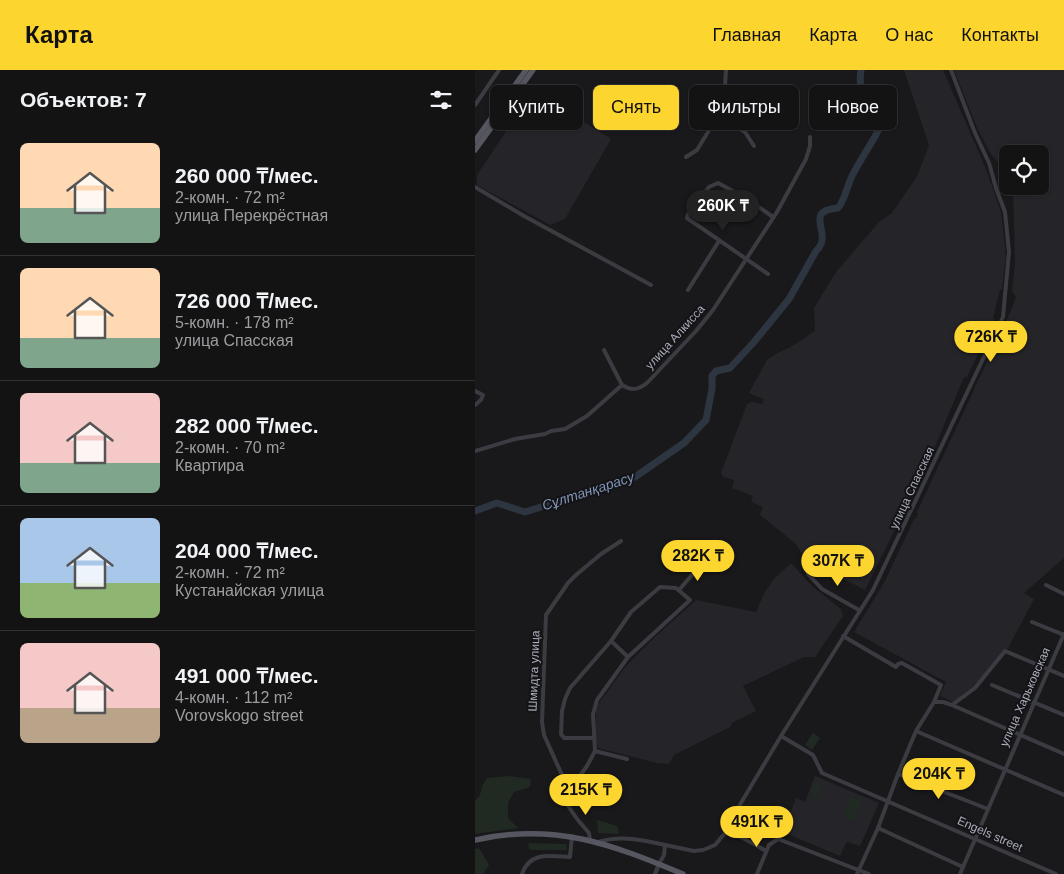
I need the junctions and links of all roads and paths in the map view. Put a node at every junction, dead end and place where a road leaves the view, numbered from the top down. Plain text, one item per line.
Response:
1 (499, 70) edge
2 (526, 70) edge
3 (533, 70) edge
4 (726, 70) edge
5 (951, 70) edge
6 (725, 85) edge
7 (475, 106) edge
8 (709, 130) edge
9 (742, 130) edge
10 (810, 137) dead end
11 (475, 142) edge
12 (755, 146) dead end
13 (475, 150) edge
14 (686, 157) dead end
15 (476, 189) edge
16 (773, 217) junction
17 (719, 241) junction
18 (746, 260) junction
19 (768, 274) dead end
20 (651, 285) dead end
21 (688, 290) dead end
22 (604, 350) dead end
23 (622, 385) junction
24 (475, 391) edge
25 (475, 405) edge
26 (475, 451) edge
27 (621, 541) dead end
28 (703, 562) dead end
29 (808, 574) dead end
30 (1046, 585) dead end
31 (679, 590) junction
32 (1064, 594) edge
33 (859, 610) junction
34 (1032, 622) dead end
35 (1064, 635) edge
36 (843, 636) junction
37 (611, 641) junction
38 (628, 657) junction
39 (1048, 669) junction
40 (1064, 676) edge
41 (992, 685) dead end
42 (934, 702) junction
43 (1034, 703) junction
44 (952, 705) junction
45 (1064, 715) edge
46 (916, 731) junction
47 (1019, 735) junction
48 (781, 736) junction
49 (593, 738) junction
50 (595, 750) junction
51 (1064, 754) edge
52 (627, 759) dead end
53 (1005, 769) junction
54 (898, 774) junction
55 (1064, 795) edge
56 (563, 799) junction
57 (887, 801) junction
58 (988, 809) junction
59 (878, 828) junction
60 (725, 834) junction
61 (573, 836) junction
62 (975, 839) junction
63 (475, 840) edge
64 (590, 840) junction
65 (598, 842) junction
66 (665, 845) junction
67 (766, 851) junction
68 (659, 864) junction
69 (963, 866) junction
70 (858, 872) edge
71 (521, 874) edge
72 (655, 874) edge
73 (683, 874) edge
74 (757, 874) edge
75 (869, 874) edge
76 (961, 874) edge
77 (1056, 874) edge

1 - 7 street
2 - 11 main road
3 - 13 main road
4 - 6 street
5 - 33 street, улица Спасская
8 - 14 street
9 - 12 street
10 - 16 street, улица Алкисса
15 - 20 street
16 - 17 street
16 - 18 street, улица Алкисса
17 - 18 street
17 - 21 street
18 - 19 street
18 - 23 street, улица Алкисса
22 - 23 street
23 - 26 street
24 - 25 street
27 - 56 street, Шмидта улица
28 - 31 street
29 - 33 street
30 - 32 street
31 - 37 street
31 - 38 street
33 - 36 street, улица Спасская
34 - 35 street
35 - 39 street, улица Харьковская
36 - 42 street
36 - 48 street, улица Спасская
37 - 38 street
37 - 49 street
38 - 49 street
39 - 40 street
39 - 43 street, улица Харьковская
39 - 44 street
41 - 43 street
42 - 44 street
42 - 46 street
43 - 45 street
43 - 47 street, улица Харьковская
44 - 47 street
46 - 53 street
46 - 54 street
47 - 51 street
47 - 53 street, улица Харьковская
48 - 57 street, Engels street
48 - 60 street, улица Спасская
49 - 50 street
50 - 52 street
50 - 56 street
53 - 55 street
53 - 58 street, улица Харьковская
54 - 57 street
54 - 58 street
56 - 64 street
57 - 59 street
57 - 62 street, Engels street
58 - 62 street, улица Харьковская
59 - 69 street
59 - 70 street
60 - 66 street, улица Спасская
60 - 67 street
61 - 63 main road
61 - 64 main road
61 - 71 street
62 - 69 street, улица Харьковская
62 - 77 street, Engels street
64 - 65 main road
65 - 66 street, улица Спасская
65 - 68 main road
66 - 68 street
67 - 70 street
67 - 74 street
68 - 72 street
68 - 73 main road
69 - 76 street, улица Харьковская
70 - 75 street

